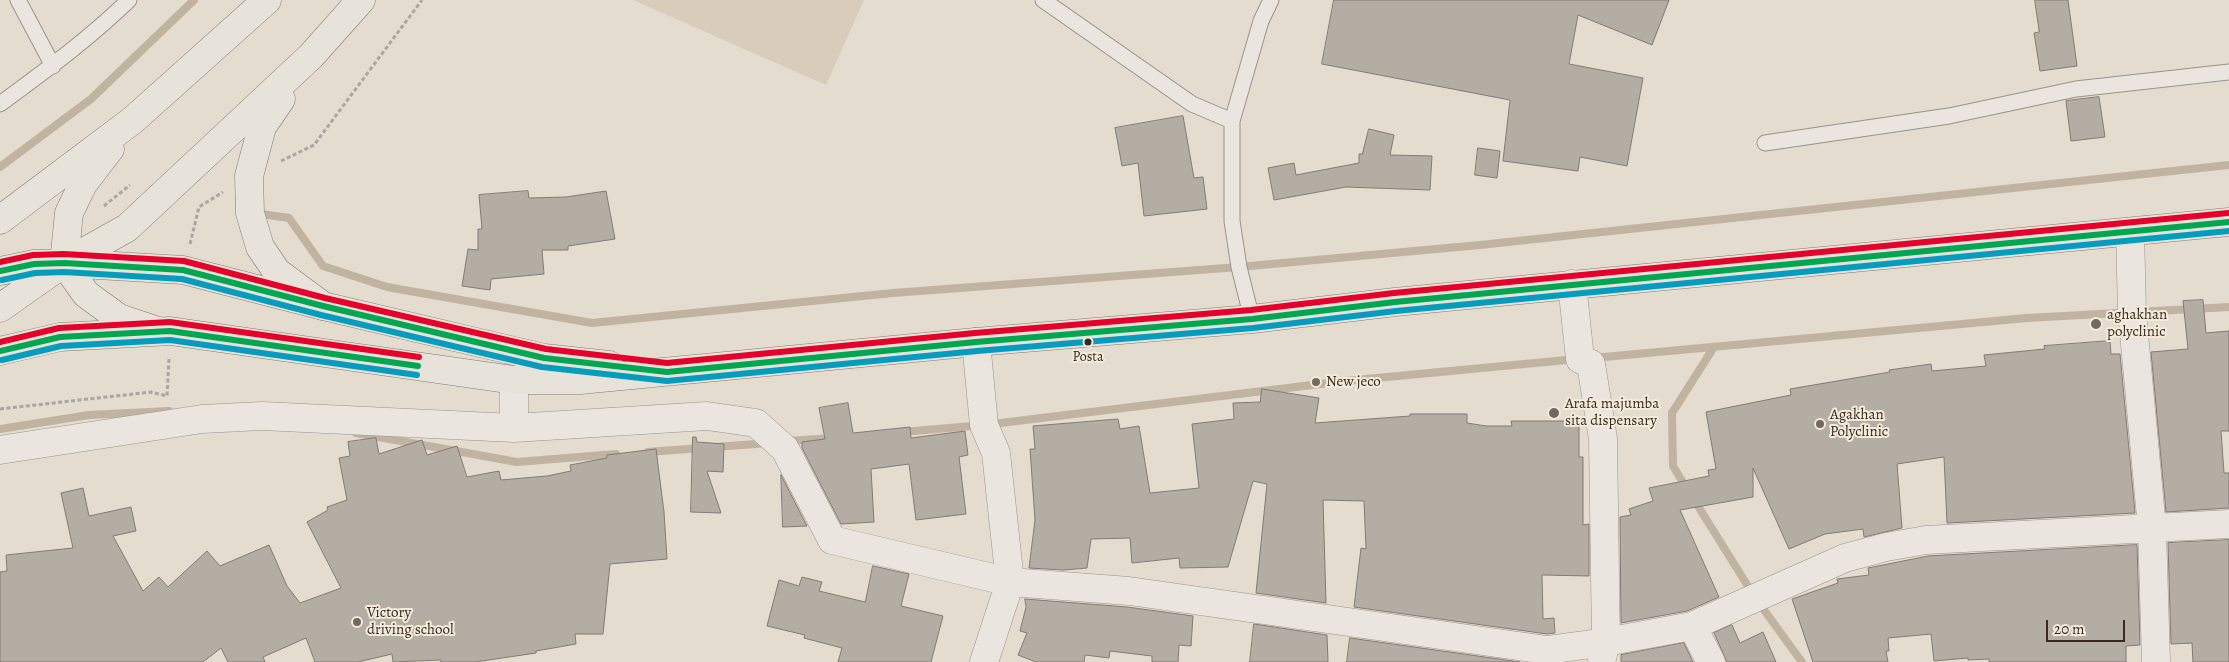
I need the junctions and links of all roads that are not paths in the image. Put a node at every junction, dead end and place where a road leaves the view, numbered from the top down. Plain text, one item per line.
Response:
1 (18, 0) edge
2 (128, 0) edge
3 (267, 0) edge
4 (361, 0) edge
5 (1043, 0) edge
6 (1271, 0) edge
7 (311, 56) junction
8 (53, 66) junction
9 (2229, 72) edge
10 (0, 104) edge
11 (133, 120) junction
12 (1232, 121) junction
13 (1765, 143) dead end
14 (0, 220) edge
15 (2229, 222) edge
16 (2130, 232) junction
17 (64, 262) junction
18 (0, 271) edge
19 (1572, 284) junction
20 (323, 306) junction
21 (0, 308) edge
22 (1252, 319) junction
23 (164, 331) junction
24 (976, 342) junction
25 (0, 351) edge
26 (667, 372) junction
27 (514, 380) junction
28 (514, 428) junction
29 (0, 450) edge
30 (2229, 524) edge
31 (2152, 528) junction
32 (1010, 582) junction
33 (1692, 626) junction
34 (1603, 652) edge
35 (984, 662) edge
36 (1711, 662) edge
37 (2156, 662) edge

1 - 8 lane
2 - 8 lane
3 - 11 main road
4 - 7 main road
5 - 12 lane
6 - 12 lane
7 - 17 main road
7 - 20 main road
8 - 10 lane
9 - 13 lane
11 - 14 main road
11 - 17 main road
12 - 22 lane
15 - 16 main road
16 - 19 main road
16 - 31 street
17 - 18 main road
17 - 20 main road
17 - 21 main road
17 - 23 main road
19 - 22 main road
19 - 34 street
20 - 26 main road
22 - 24 main road
23 - 25 main road
23 - 27 main road
24 - 26 main road
24 - 32 street
26 - 27 main road
27 - 28 street
28 - 29 street
28 - 32 street
30 - 31 street
31 - 33 street
31 - 37 street
32 - 34 street
32 - 35 street
33 - 34 street
33 - 36 street

